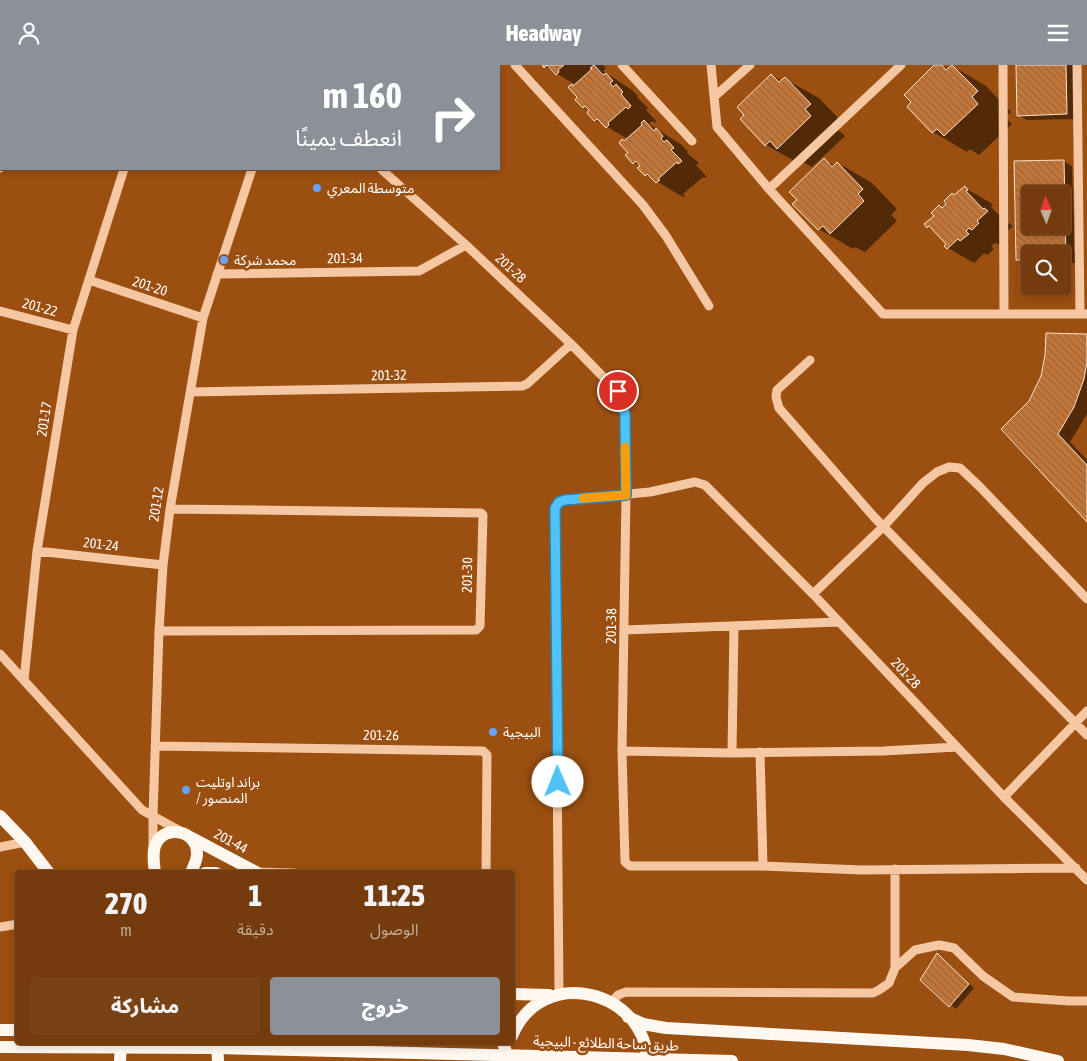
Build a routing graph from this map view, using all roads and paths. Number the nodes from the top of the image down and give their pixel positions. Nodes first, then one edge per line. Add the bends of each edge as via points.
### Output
1 (515, 65) edge
2 (622, 65) edge
3 (711, 65) edge
4 (750, 65) edge
5 (901, 65) edge
6 (1003, 65) edge
7 (1077, 65) edge
8 (714, 97) junction
9 (692, 141) dead end
10 (124, 170) edge
11 (252, 170) edge
12 (382, 170) edge
13 (769, 189) junction
14 (466, 245) junction
15 (217, 274) junction
16 (89, 280) junction
17 (710, 306) dead end
18 (0, 311) edge
19 (1004, 314) junction
20 (1083, 314) edge
21 (204, 318) junction
22 (73, 330) junction
23 (572, 344) junction
24 (810, 360) dead end
25 (618, 391) joint
26 (191, 392) junction
27 (626, 495) junction
28 (170, 509) junction
29 (884, 527) junction
30 (37, 551) junction
31 (163, 565) junction
32 (813, 594) junction
33 (1087, 599) edge
34 (839, 622) junction
35 (734, 626) junction
36 (624, 630) junction
37 (159, 631) junction
38 (0, 654) edge
39 (24, 680) junction
40 (1087, 711) edge
41 (1075, 723) junction
42 (1087, 735) edge
43 (156, 746) junction
44 (957, 747) junction
45 (622, 751) junction
46 (760, 752) junction
47 (732, 753) junction
48 (1004, 797) junction
49 (0, 816) edge
50 (153, 816) junction
51 (187, 835) junction
52 (25, 842) junction
53 (0, 847) edge
54 (153, 854) junction
55 (763, 866) junction
56 (1076, 868) junction
57 (895, 869) junction
58 (47, 870) edge
59 (155, 870) edge
60 (192, 870) edge
61 (254, 870) edge
62 (486, 870) edge
63 (1087, 880) edge
64 (15, 924) edge
65 (0, 927) edge
66 (895, 968) junction
67 (515, 994) edge
68 (558, 994) junction
69 (1087, 1001) edge
70 (611, 1003) junction
71 (628, 1017) junction
72 (0, 1030) edge
73 (15, 1030) edge
74 (515, 1030) edge
75 (121, 1045) edge
76 (217, 1045) edge
77 (505, 1045) edge
78 (511, 1045) edge
79 (0, 1047) edge
80 (120, 1061) edge
81 (218, 1061) edge
82 (509, 1061) edge
83 (647, 1061) edge
84 (732, 1061) edge
85 (1058, 1061) edge

1 - 17 street via 638,198
2 - 9 street
3 - 8 street
4 - 8 street
5 - 13 street
6 - 19 street
7 - 20 street
8 - 13 street via 717,127
10 - 16 street, 201-17
11 - 15 street, 201-12
12 - 14 street, 201-28
13 - 19 street via 883,314
14 - 15 street, 201-34 via 419,271
14 - 23 street, 201-28
15 - 21 street, 201-12
16 - 21 street, 201-20
16 - 22 street, 201-17
18 - 22 street, 201-22
19 - 20 street
21 - 26 street, 201-12
22 - 30 street, 201-17
23 - 25 street, 201-28
23 - 26 street, 201-32 via 522,386
24 - 29 street via 777,390 779,409
25 - 27 street, 201-38 via 625,414
26 - 28 street, 201-12
27 - 32 street, 201-28 via 695,482 705,485
27 - 36 street, 201-38
27 - 68 street via 565,500 555,508
28 - 31 street, 201-12
28 - 37 street, 201-30 via 480,513 480,626 476,630
29 - 32 street
29 - 33 street via 937,472 949,467 960,468
29 - 41 street
30 - 31 street, 201-24
30 - 39 street, 201-17
31 - 37 street, 201-12
32 - 34 street, 201-28
34 - 35 street
34 - 44 street, 201-28
35 - 36 street
35 - 47 street
36 - 45 street, 201-38
37 - 43 street, 201-12
38 - 39 street
39 - 50 street via 142,810
40 - 41 street
41 - 42 street
41 - 48 street
43 - 50 street, 201-12
43 - 62 street, 201-26 via 483,751 487,755
44 - 46 street
44 - 48 street, 201-28
45 - 47 street
45 - 55 street, 201-38 via 625,862 630,866
46 - 47 street
46 - 55 street
48 - 56 street, 201-28
49 - 52 main road
50 - 51 street
50 - 54 street, 201-12
51 - 54 main road via 177,831 163,835 157,840
51 - 60 main road via 194,842 197,855
51 - 61 main road, 201-44
52 - 53 street
52 - 58 main road
54 - 59 main road, 201-12
55 - 57 street
56 - 57 street
56 - 63 street, 201-28
57 - 66 street
64 - 65 street
66 - 69 street via 915,950 939,945 954,948 983,976 1013,997
66 - 70 street via 888,983 873,993 626,992
67 - 68 main road
68 - 70 main road via 583,993
68 - 74 main road via 536,1004
70 - 71 main road
71 - 83 main road via 643,1039
71 - 85 main road via 660,1027 975,1046
72 - 73 main road
75 - 80 main road
76 - 81 main road
77 - 82 main road
78 - 82 main road
79 - 84 main road, طريق ساحة الطلائع - البيجية, bridge via 217,1048

